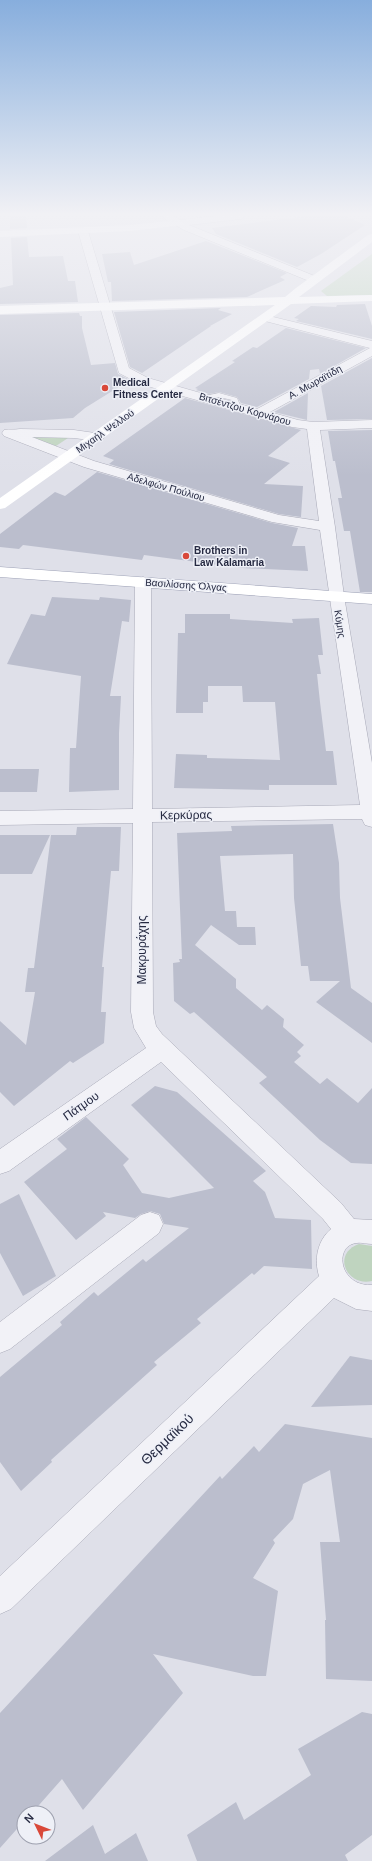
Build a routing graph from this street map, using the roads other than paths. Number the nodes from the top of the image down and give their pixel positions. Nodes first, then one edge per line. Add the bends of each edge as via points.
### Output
1 (104, 303) edge
2 (220, 303) edge
3 (244, 303) edge
4 (286, 303) edge
5 (105, 307) junction
6 (0, 310) edge
7 (265, 318) junction
8 (372, 334) edge
9 (366, 343) edge
10 (372, 351) edge
11 (167, 387) junction
12 (259, 413) junction
13 (372, 424) edge
14 (313, 426) junction
15 (4, 433) edge
16 (97, 436) junction
17 (68, 457) junction
18 (0, 505) edge
19 (328, 527) junction
20 (0, 572) edge
21 (143, 582) junction
22 (336, 596) junction
23 (372, 599) edge
24 (143, 815) junction
25 (372, 815) edge
26 (0, 818) edge
27 (162, 1049) junction
28 (0, 1163) edge
29 (150, 1224) dead end
30 (360, 1232) edge
31 (334, 1280) junction
32 (372, 1298) edge
33 (0, 1339) edge
34 (0, 1598) edge

1 - 5 street, Βιτσέντζου Κορνάρου
2 - 5 main road
3 - 7 main road
4 - 7 main road, Μιχαήλ Ψελλού
5 - 6 main road
5 - 11 street, Βιτσέντζου Κορνάρου via 123,370 136,378
7 - 9 street
7 - 11 main road, Μιχαήλ Ψελλού
8 - 9 street
10 - 12 street, Α. Μωραϊτίδη
11 - 12 street, Βιτσέντζου Κορνάρου
11 - 16 main road, Μιχαήλ Ψελλού
12 - 14 street, Βιτσέντζου Κορνάρου via 286,422
13 - 14 street, Βιτσέντζου Κορνάρου
14 - 19 street, Κύμης
15 - 16 street
15 - 17 street, Αδελφών Πούλιου
16 - 17 main road, Μιχαήλ Ψελλού
17 - 18 main road, Μιχαήλ Ψελλού
17 - 19 street, Αδελφών Πούλιου via 276,519
19 - 22 street, Κύμης
20 - 21 main road, Βασιλίσσης Όλγας
21 - 22 main road, Βασιλίσσης Όλγας
21 - 24 street, Μακρυράχης
22 - 23 main road, Βασιλίσσης Όλγας
22 - 25 street, Κύμης
24 - 25 street, Κερκύρας
24 - 26 street, Κερκύρας
24 - 27 street, Μακρυράχης via 142,1012 147,1032
27 - 28 street, Πάτμου
27 - 30 street, Μακρυράχης via 332,1211
29 - 33 street
30 - 31 street via 337,1239 332,1247 329,1266
31 - 32 street via 347,1292 358,1297
31 - 34 street, Θερμαϊκού

